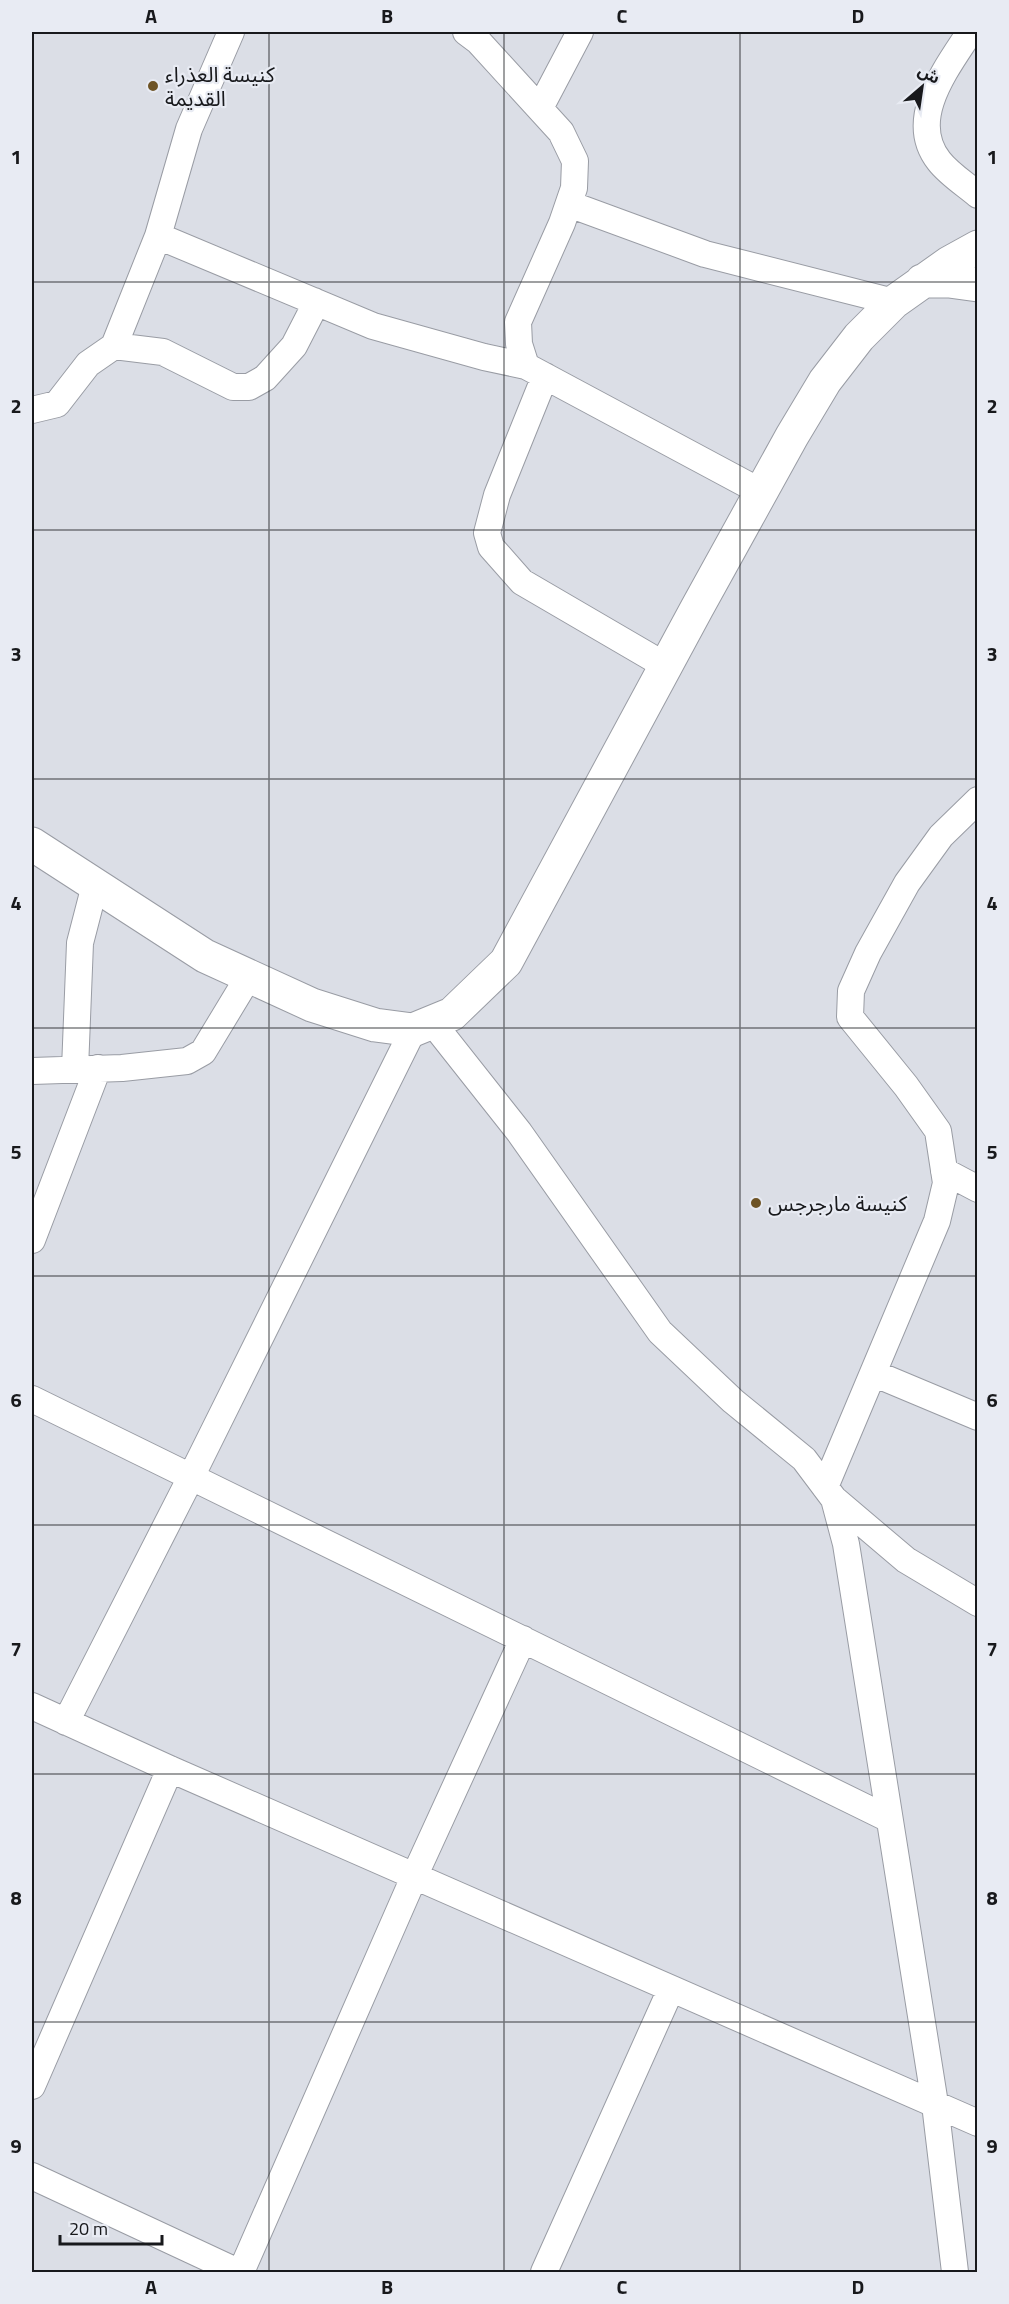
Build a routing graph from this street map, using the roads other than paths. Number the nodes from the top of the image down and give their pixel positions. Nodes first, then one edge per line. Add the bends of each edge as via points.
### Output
1 (231, 32) edge
2 (466, 32) edge
3 (580, 32) edge
4 (970, 32) edge
5 (540, 108) junction
6 (978, 195) edge
7 (568, 204) junction
8 (158, 236) junction
9 (978, 247) edge
10 (922, 282) junction
11 (978, 285) edge
12 (314, 301) junction
13 (894, 302) junction
14 (114, 346) junction
15 (536, 371) junction
16 (32, 410) edge
17 (761, 492) junction
18 (666, 666) junction
19 (978, 800) edge
20 (32, 844) edge
21 (95, 885) junction
22 (249, 976) junction
23 (423, 1026) junction
24 (86, 1069) junction
25 (32, 1071) edge
26 (944, 1171) junction
27 (978, 1189) edge
28 (32, 1240) edge
29 (873, 1373) junction
30 (32, 1399) edge
31 (978, 1417) edge
32 (191, 1477) junction
33 (829, 1493) junction
34 (978, 1603) edge
35 (523, 1639) junction
36 (32, 1706) edge
37 (66, 1722) junction
38 (170, 1769) junction
39 (889, 1818) junction
40 (414, 1877) junction
41 (671, 1989) junction
42 (32, 2086) edge
43 (935, 2104) junction
44 (978, 2123) edge
45 (32, 2176) edge
46 (239, 2272) edge
47 (544, 2272) edge
48 (955, 2272) edge

1 - 8 street via 189,129
2 - 5 street
3 - 5 street
4 - 6 street via 928,106 927,138 939,161
5 - 7 street via 561,132 575,162 574,188
7 - 13 street via 705,254
7 - 15 street via 518,322 519,344
8 - 12 street
8 - 14 street
9 - 10 street
10 - 11 street
10 - 13 street
12 - 14 street via 294,346 265,378 249,387 233,387 163,352
12 - 15 street via 373,326
13 - 17 street via 825,381
14 - 16 street via 88,364 57,404
15 - 17 street
15 - 18 street via 487,533 491,547 522,582
17 - 18 street
18 - 23 street via 506,962 452,1014
19 - 26 street via 941,836 907,883 851,990 850,1017 938,1131
20 - 21 street
21 - 22 street via 206,956
21 - 24 street via 80,943
22 - 23 street via 312,1005 375,1025
22 - 24 street via 203,1052 187,1061
23 - 32 street
23 - 33 street via 519,1132 660,1332 804,1459
24 - 25 street
24 - 28 street
26 - 27 street
26 - 29 street via 946,1183 937,1221
29 - 31 street
29 - 33 street
30 - 32 street
32 - 35 street
32 - 37 street
33 - 34 street via 906,1560
33 - 39 street via 846,1544
35 - 39 street
35 - 40 street
36 - 37 street
37 - 38 street
38 - 40 street
38 - 42 street
39 - 43 street
40 - 41 street
40 - 46 street
41 - 43 street
41 - 47 street
43 - 44 street
43 - 48 street
45 - 46 street

